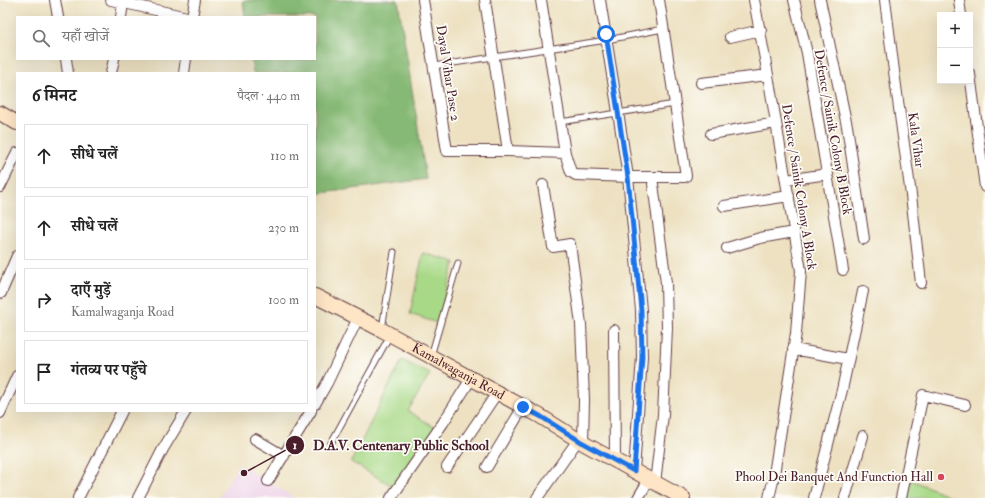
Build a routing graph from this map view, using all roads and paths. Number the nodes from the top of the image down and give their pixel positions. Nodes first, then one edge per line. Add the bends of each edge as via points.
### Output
1 (55, 0) edge
2 (111, 0) edge
3 (195, 0) edge
4 (424, 0) edge
5 (485, 0) edge
6 (541, 0) edge
7 (600, 0) edge
8 (659, 0) edge
9 (754, 0) edge
10 (794, 0) edge
11 (820, 0) edge
12 (885, 0) edge
13 (959, 0) edge
14 (123, 2) junction
15 (961, 12) edge
16 (58, 16) edge
17 (121, 16) edge
18 (183, 16) edge
19 (192, 16) edge
20 (663, 29) junction
21 (761, 30) junction
22 (730, 37) dead end
23 (606, 40) junction
24 (549, 49) junction
25 (494, 58) junction
26 (66, 60) edge
27 (114, 60) edge
28 (186, 60) edge
29 (434, 66) junction
30 (68, 72) edge
31 (111, 72) edge
32 (185, 72) edge
33 (768, 74) junction
34 (701, 83) dead end
35 (971, 84) edge
36 (675, 104) junction
37 (618, 112) junction
38 (0, 113) edge
39 (16, 122) edge
40 (560, 122) junction
41 (776, 123) junction
42 (711, 134) dead end
43 (508, 151) junction
44 (565, 153) junction
45 (16, 155) edge
46 (828, 174) junction
47 (628, 177) junction
48 (786, 180) junction
49 (653, 184) dead end
50 (543, 185) dead end
51 (0, 187) edge
52 (985, 187) edge
53 (789, 196) junction
54 (724, 206) dead end
55 (794, 232) junction
56 (864, 239) dead end
57 (727, 248) dead end
58 (394, 252) dead end
59 (16, 258) edge
60 (458, 263) dead end
61 (844, 270) dead end
62 (921, 283) dead end
63 (863, 291) dead end
64 (1, 293) dead end
65 (316, 300) edge
66 (358, 318) junction
67 (614, 330) dead end
68 (386, 333) junction
69 (793, 350) junction
70 (430, 356) junction
71 (848, 359) junction
72 (16, 378) edge
73 (471, 379) junction
74 (497, 393) junction
75 (316, 402) edge
76 (965, 405) dead end
77 (523, 407) junction
78 (121, 412) edge
79 (185, 412) edge
80 (310, 412) edge
81 (0, 413) edge
82 (863, 436) dead end
83 (255, 439) dead end
84 (580, 441) junction
85 (331, 443) dead end
86 (284, 456) junction
87 (616, 460) junction
88 (447, 467) dead end
89 (487, 467) dead end
90 (634, 471) junction
91 (268, 481) dead end
92 (652, 482) junction
93 (78, 498) edge
94 (138, 498) edge
95 (391, 498) edge
96 (537, 498) edge
97 (638, 498) edge
98 (683, 498) edge
99 (769, 498) edge
100 (814, 498) edge
101 (845, 498) edge
102 (901, 498) edge

1 - 16 street
2 - 14 street
3 - 19 street
4 - 29 street, Dayal Vihar Pase 2
5 - 25 street
6 - 24 street
7 - 23 street
8 - 20 street
9 - 21 street, Defence / Sainik Colony A Block
10 - 46 street, Defence / Sainik Colony B Block via 807,53
11 - 56 street via 847,126
12 - 62 street, Kala Vihar
13 - 15 street
14 - 17 street
14 - 18 street
20 - 23 lane
20 - 36 street
21 - 22 street
21 - 33 street, Defence / Sainik Colony A Block
23 - 24 lane
23 - 37 street
24 - 25 lane
24 - 40 street
25 - 29 lane
25 - 43 street
26 - 30 street
27 - 31 street
28 - 32 street
29 - 43 street, Dayal Vihar Pase 2 via 447,151
33 - 34 street
33 - 41 street, Defence / Sainik Colony A Block
35 - 52 street
36 - 37 lane
36 - 47 street via 686,177
37 - 40 lane
37 - 47 street
38 - 39 main road
40 - 44 street
41 - 42 street
41 - 48 street, Defence / Sainik Colony A Block
43 - 44 street
44 - 47 street via 571,172 576,175
45 - 51 street
46 - 48 street
46 - 61 street, Defence / Sainik Colony B Block
47 - 90 street via 641,310 642,357
48 - 53 street, Defence / Sainik Colony A Block
49 - 92 street via 666,283 667,328 663,415
50 - 84 street via 553,247 570,244 581,324 584,400
53 - 54 street
53 - 55 street, Defence / Sainik Colony A Block
55 - 57 street via 760,238
55 - 69 street, Defence / Sainik Colony A Block via 801,271
58 - 68 lane
59 - 64 street
60 - 70 lane
63 - 71 street
65 - 66 main road, Kamalwaganja Road
66 - 68 main road, Kamalwaganja Road
66 - 75 street
67 - 87 street
68 - 70 main road, Kamalwaganja Road
68 - 85 lane
69 - 71 street
69 - 99 street, Defence / Sainik Colony A Block
70 - 73 main road, Kamalwaganja Road
71 - 100 street
72 - 81 street
73 - 74 main road, Kamalwaganja Road
73 - 95 street
74 - 77 main road, Kamalwaganja Road
74 - 88 street
76 - 102 street via 923,395
77 - 84 main road, Kamalwaganja Road
77 - 89 street
78 - 93 street
79 - 94 street
80 - 86 street
82 - 101 street
83 - 86 street
84 - 87 main road, Kamalwaganja Road
84 - 96 street
86 - 91 street
87 - 90 main road, Kamalwaganja Road
90 - 92 main road, Kamalwaganja Road
92 - 97 street
92 - 98 main road, Kamalwaganja Road

